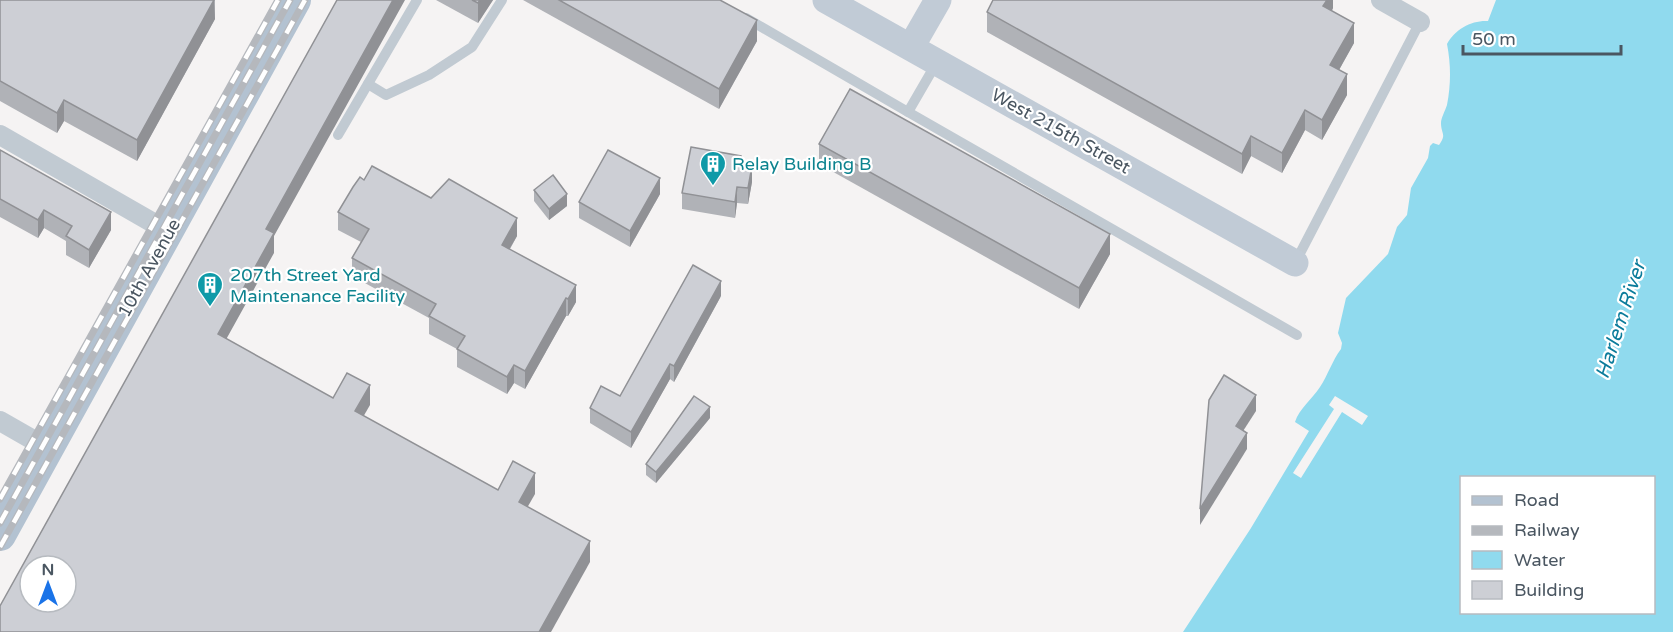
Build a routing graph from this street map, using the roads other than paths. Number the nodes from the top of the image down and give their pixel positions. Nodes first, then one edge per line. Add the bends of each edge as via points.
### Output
1 (417, 0) edge
2 (502, 0) edge
3 (826, 0) edge
4 (938, 0) edge
5 (1381, 0) edge
6 (287, 3) edge
7 (735, 12) edge
8 (1420, 22) joint
9 (911, 47) junction
10 (937, 62) junction
11 (368, 84) junction
12 (908, 112) junction
13 (0, 135) edge
14 (338, 135) dead end
15 (169, 232) junction
16 (1295, 263) joint
17 (1297, 335) dead end
18 (0, 421) edge
19 (49, 449) junction
20 (0, 535) edge

1 - 11 lane
2 - 11 lane via 472,47 429,75 386,95
3 - 9 street, West 215th Street
4 - 9 street
5 - 8 street
6 - 15 main road, 10th Avenue
7 - 12 lane
8 - 16 lane
9 - 10 street, West 215th Street
10 - 12 lane
10 - 16 street, West 215th Street
11 - 14 lane
12 - 17 lane
13 - 15 street
15 - 19 main road, 10th Avenue
18 - 19 street
19 - 20 main road, 10th Avenue

